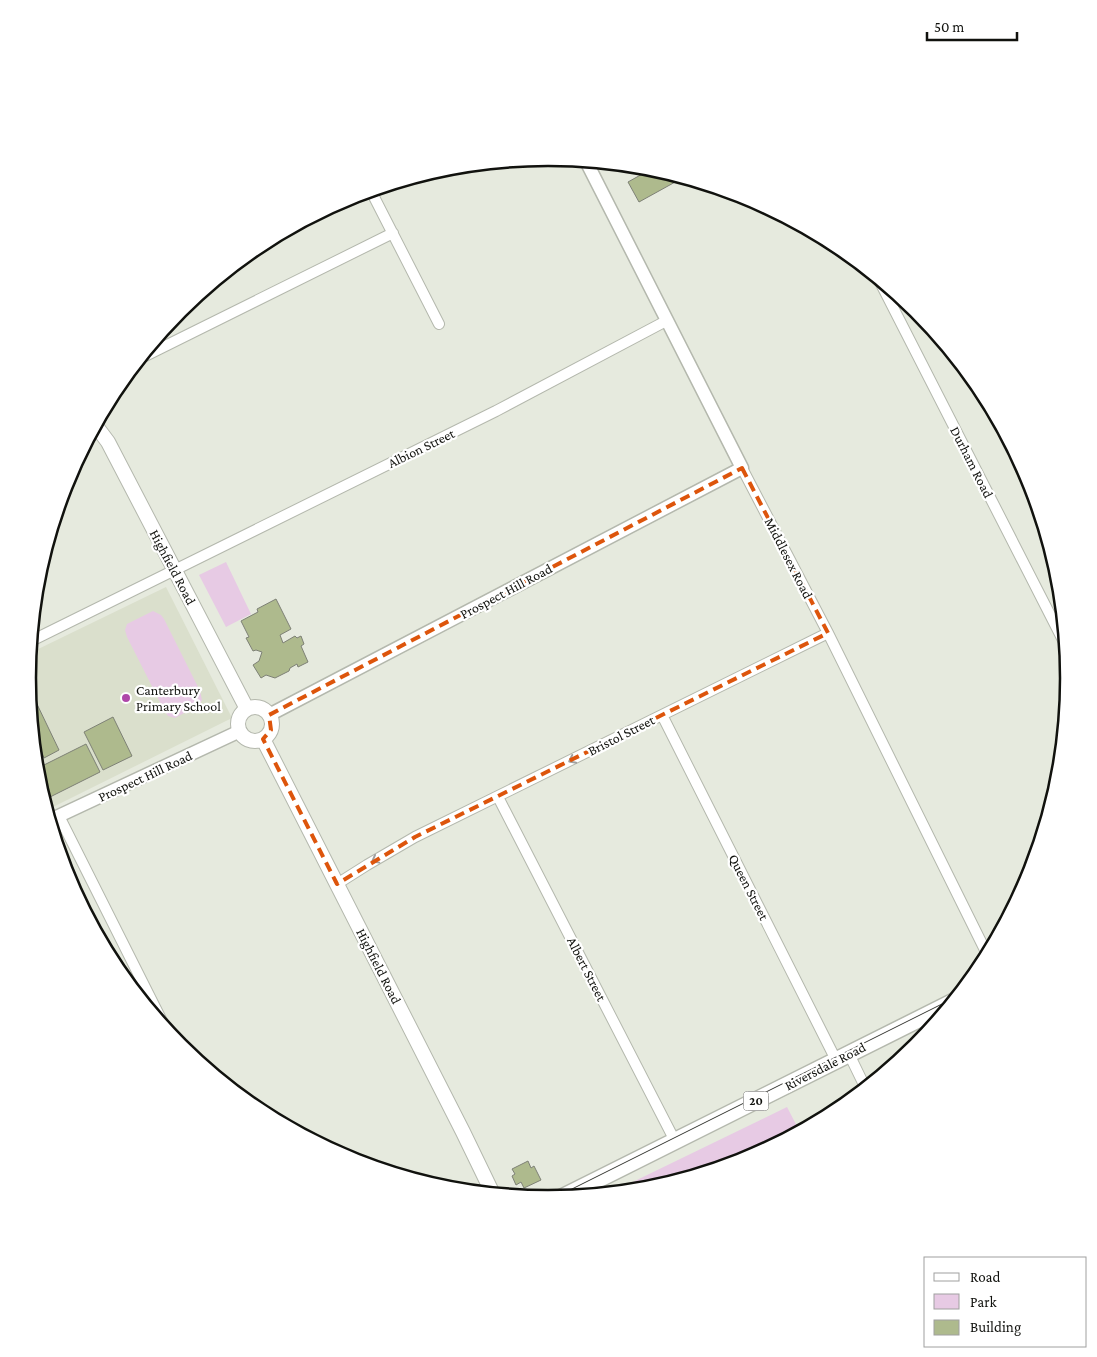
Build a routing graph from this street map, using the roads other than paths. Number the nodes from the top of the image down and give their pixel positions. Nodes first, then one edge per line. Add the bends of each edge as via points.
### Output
1 (589, 168) edge
2 (374, 197) edge
3 (393, 233) junction
4 (885, 293) edge
5 (666, 321) junction
6 (439, 324) dead end
7 (155, 351) edge
8 (100, 431) edge
9 (742, 468) junction
10 (175, 570) junction
11 (1058, 631) edge
12 (828, 633) junction
13 (38, 638) edge
14 (247, 709) junction
15 (269, 715) junction
16 (662, 715) junction
17 (240, 731) junction
18 (263, 739) junction
19 (498, 797) junction
20 (56, 817) edge
21 (58, 826) edge
22 (337, 884) junction
23 (984, 947) edge
24 (151, 1002) edge
25 (940, 1008) edge
26 (842, 1057) junction
27 (862, 1083) edge
28 (676, 1141) junction
29 (489, 1187) edge
30 (577, 1190) edge

1 - 5 street, Middlesex Road
2 - 3 street
3 - 6 street
3 - 7 street
4 - 11 street, Durham Road
5 - 9 street, Middlesex Road
5 - 10 street, Albion Street via 496,411
8 - 10 main road, Highfield Road
9 - 12 street, Middlesex Road
9 - 15 street, Prospect Hill Road
10 - 13 street, Albion Street
10 - 14 main road, Highfield Road
12 - 16 street, Bristol Street
12 - 23 street, Middlesex Road
14 - 15 main road via 261,708
14 - 17 main road via 239,719
15 - 18 main road via 271,730
16 -> 19 street, Bristol Street
16 - 26 street, Queen Street
17 - 18 main road via 249,739
17 - 20 street, Prospect Hill Road
18 - 22 main road, Highfield Road
19 -> 22 street, Bristol Street via 415,837
19 - 28 street, Albert Street
21 - 24 street
22 - 29 main road, Highfield Road
25 - 26 main road, Riversdale Road / 20
26 - 27 street, Queen Street
26 - 28 main road, Riversdale Road / 20
28 - 30 main road, Riversdale Road / 20

